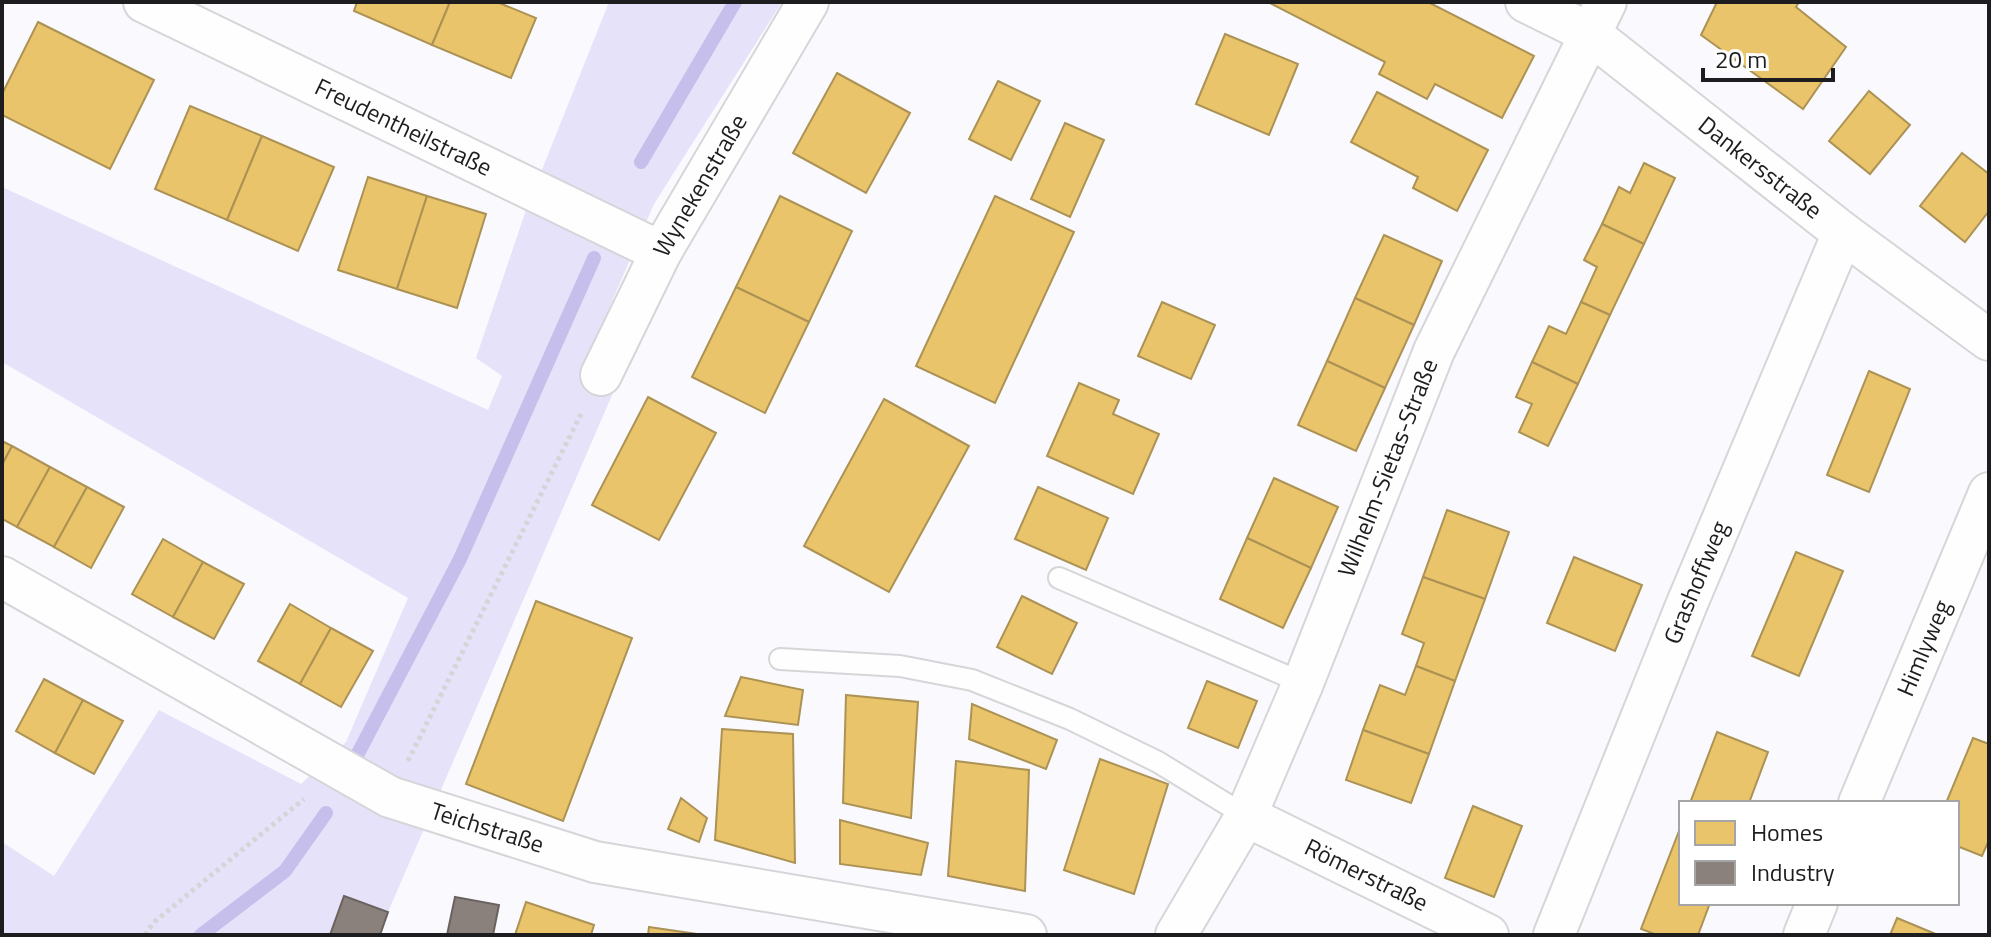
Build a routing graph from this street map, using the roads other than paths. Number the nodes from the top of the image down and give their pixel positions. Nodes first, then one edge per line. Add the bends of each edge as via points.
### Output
1 (144, 2) edge
2 (808, 2) edge
3 (1526, 2) edge
4 (1598, 17) edge
5 (1843, 233) junction
6 (661, 252) junction
7 (1989, 340) edge
8 (601, 375) road end
9 (1989, 493) edge
10 (2, 577) edge
11 (1059, 578) dead end
12 (780, 659) dead end
13 (1303, 683) junction
14 (1860, 801) edge
15 (1246, 816) junction
16 (1816, 905) edge
17 (836, 919) edge
18 (1026, 935) edge
19 (1176, 935) edge
20 (1488, 935) edge
21 (1554, 935) edge
22 (1804, 935) edge

1 - 6 street, Freudentheilstraße
2 - 6 street, Wynekenstraße
3 - 4 street, Dankersstraße
4 - 5 street, Dankersstraße
4 - 13 street, Wilhelm-Sietas-Straße via 1434,351
5 - 7 street, Dankersstraße
5 - 21 street, Grashoffweg
6 - 8 street, Wynekenstraße
9 - 14 street, Himlyweg
10 - 17 street, Teichstraße via 390,797 595,862
11 - 13 lane
12 - 15 lane via 900,666 972,680 1158,762
13 - 15 street, Wilhelm-Sietas-Straße
15 - 19 street, Wilhelm-Sietas-Straße
15 - 20 street, Römerstraße
16 - 22 street
17 - 18 street, Teichstraße

